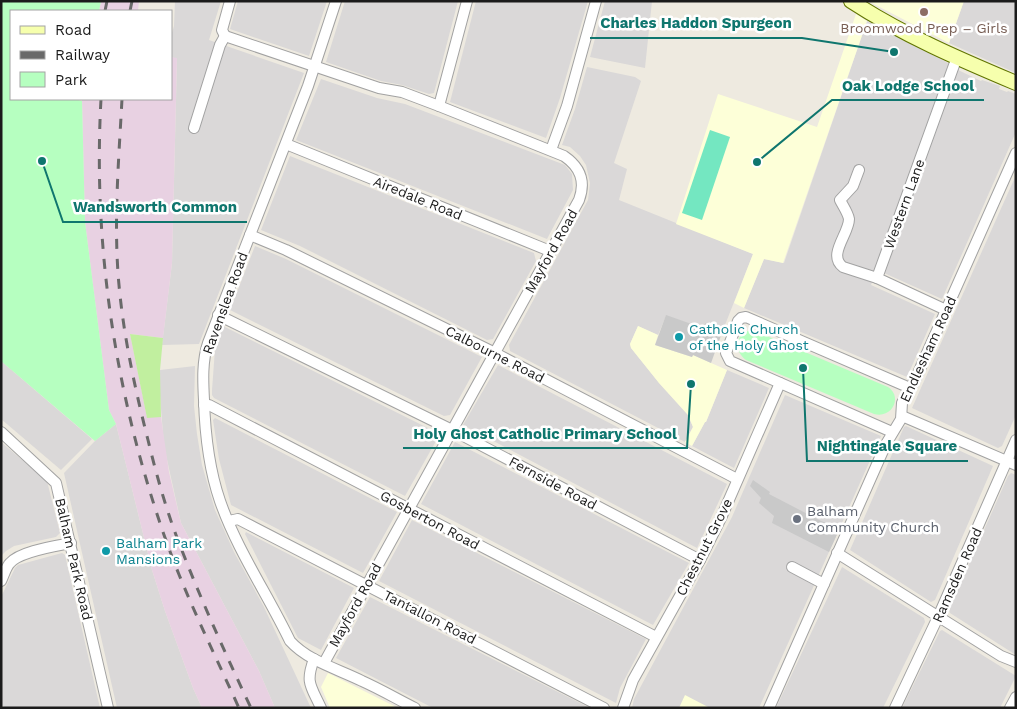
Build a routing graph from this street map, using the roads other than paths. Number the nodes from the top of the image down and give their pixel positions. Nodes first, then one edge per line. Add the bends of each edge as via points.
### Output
1 (230, 1) edge
2 (336, 1) edge
3 (467, 1) edge
4 (596, 1) edge
5 (851, 1) edge
6 (225, 36) junction
7 (957, 57) junction
8 (315, 67) junction
9 (1016, 83) edge
10 (439, 106) junction
11 (194, 128) dead end
12 (286, 144) junction
13 (551, 150) junction
14 (1016, 153) edge
15 (859, 170) dead end
16 (250, 235) junction
17 (550, 251) junction
18 (876, 278) junction
19 (946, 310) junction
20 (218, 315) junction
21 (495, 353) junction
22 (780, 383) junction
23 (910, 388) junction
24 (204, 405) junction
25 (902, 416) junction
26 (452, 430) junction
27 (1, 432) edge
28 (892, 432) junction
29 (1016, 440) edge
30 (1011, 463) edge
31 (737, 479) junction
32 (408, 508) junction
33 (229, 521) junction
34 (71, 542) junction
35 (837, 553) junction
36 (700, 560) junction
37 (792, 567) dead end
38 (1, 581) edge
39 (367, 584) junction
40 (824, 584) junction
41 (938, 617) junction
42 (656, 637) junction
43 (319, 661) junction
44 (1016, 662) edge
45 (1016, 697) edge
46 (108, 708) edge
47 (321, 708) edge
48 (415, 708) edge
49 (604, 708) edge
50 (623, 708) edge
51 (769, 708) edge
52 (895, 708) edge
53 (1010, 708) edge

1 - 6 street via 222,30
2 - 8 street, Ravenslea Road
3 - 10 street
4 - 13 street via 567,106
5 - 7 main road
6 - 8 street, Mayford Road
6 - 11 street
7 - 9 main road
7 - 18 street, Western Lane
8 - 10 street, Mayford Road
8 - 12 street, Ravenslea Road
10 - 13 street, Mayford Road
12 - 16 street, Ravenslea Road
12 - 17 street, Airedale Road
13 - 17 street, Mayford Road via 572,162 582,176 582,184 579,200
14 - 19 street, Endlesham Road
15 - 18 street via 853,186 840,200 849,222 838,249 838,260 843,267
16 - 20 street, Ravenslea Road
16 - 21 street, Calbourne Road
17 - 21 street, Mayford Road
18 - 19 street
19 - 23 street, Endlesham Road
20 - 24 street, Ravenslea Road via 205,351
20 - 26 street, Fernside Road
21 - 26 street, Mayford Road
21 - 31 street, Calbourne Road
22 - 23 street via 728,359 727,350 741,318 763,324
22 - 28 street
22 - 31 street, Chestnut Grove
23 - 25 street, Endlesham Road via 902,403
24 - 32 street, Gosberton Road
24 - 33 street, Ravenslea Road via 210,461 220,501
25 - 28 street, Endlesham Road
25 - 30 street
26 - 32 street, Mayford Road
26 - 36 street, Fernside Road
27 - 34 street, Balham Park Road via 56,483
28 - 35 street, Endlesham Road
29 - 30 street, Ramsden Road
30 - 41 street, Ramsden Road
31 - 36 street, Chestnut Grove
32 - 39 street, Mayford Road
32 - 42 street, Gosberton Road
33 - 39 street, Tantallon Road via 238,519
33 - 43 street, Ravenslea Road via 290,641 301,652
34 - 38 street via 17,557
34 - 46 street, Balham Park Road
35 - 40 street, Endlesham Road
35 - 41 street
36 - 42 street, Chestnut Grove
37 - 40 street
39 - 43 street, Mayford Road
39 - 49 street, Tantallon Road
40 - 51 street, Endlesham Road
41 - 44 street
41 - 52 street, Ramsden Road
42 - 50 street, Chestnut Grove via 633,680
43 - 47 street via 309,675 309,681
43 - 48 street, Ravenslea Road
45 - 53 street

